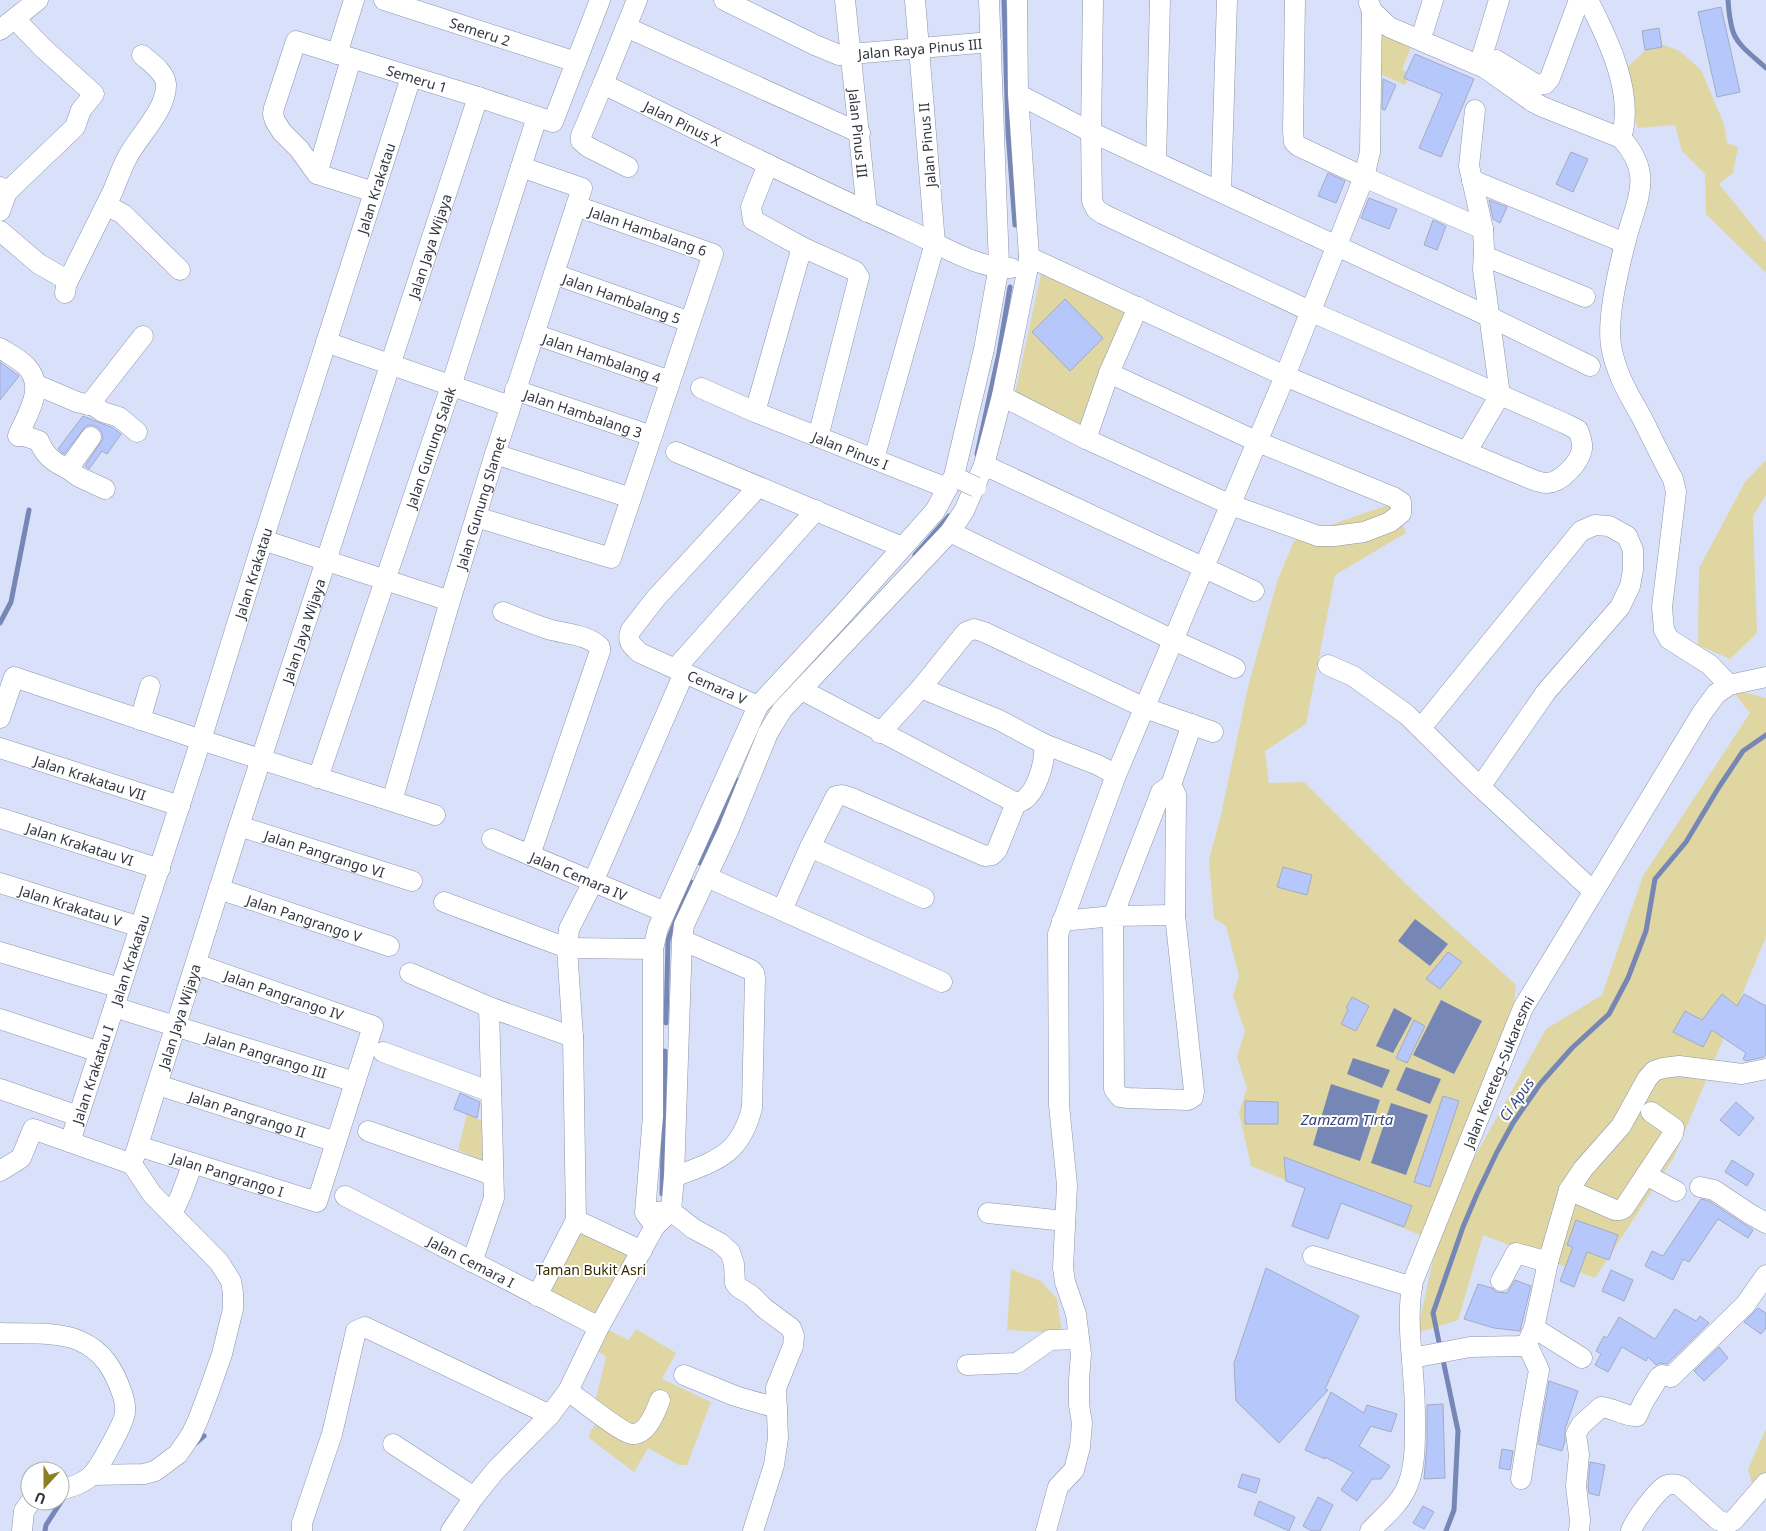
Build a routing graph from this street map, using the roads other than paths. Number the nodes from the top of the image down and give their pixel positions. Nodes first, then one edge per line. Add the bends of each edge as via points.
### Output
1 (38, 0) edge
2 (354, 0) edge
3 (384, 0) edge
4 (637, 0) edge
5 (724, 0) edge
6 (845, 0) edge
7 (915, 0) edge
8 (989, 0) edge
9 (1016, 0) edge
10 (1093, 0) edge
11 (1160, 0) edge
12 (1227, 0) edge
13 (1295, 0) edge
14 (1434, 0) edge
15 (1499, 0) edge
16 (1578, 0) edge
17 (1588, 0) edge
18 (597, 1) edge
19 (1374, 10) edge
20 (7, 24) edge
21 (626, 27) junction
22 (1424, 29) junction
23 (991, 42) junction
24 (918, 47) junction
25 (1483, 52) junction
26 (142, 55) dead end
27 (850, 55) junction
28 (344, 56) junction
29 (576, 62) junction
30 (411, 77) junction
31 (603, 84) junction
32 (1018, 94) junction
33 (478, 97) junction
34 (1475, 110) dead end
35 (537, 117) junction
36 (1091, 132) junction
37 (860, 133) junction
38 (1621, 138) junction
39 (1156, 162) junction
40 (768, 164) junction
41 (521, 167) junction
42 (628, 167) dead end
43 (317, 174) junction
44 (1364, 177) junction
45 (1472, 180) junction
46 (3, 190) edge
47 (374, 192) junction
48 (1221, 192) junction
49 (106, 205) junction
50 (576, 206) junction
51 (0, 211) edge
52 (867, 212) junction
53 (1483, 229) junction
54 (0, 231) edge
55 (935, 243) junction
56 (1625, 243) junction
57 (1337, 246) junction
58 (802, 247) junction
59 (1484, 256) junction
60 (1017, 265) junction
61 (180, 270) dead end
62 (554, 274) junction
63 (1585, 298) dead end
64 (1138, 307) junction
65 (1312, 312) junction
66 (1490, 317) junction
67 (690, 322) junction
68 (534, 334) junction
69 (143, 336) dead end
70 (326, 342) junction
71 (2, 354) edge
72 (391, 365) junction
73 (1590, 366) dead end
74 (1109, 373) junction
75 (1285, 376) junction
76 (670, 382) junction
77 (37, 385) junction
78 (451, 386) junction
79 (701, 388) dead end
80 (1500, 395) junction
81 (1002, 396) junction
82 (512, 398) junction
83 (89, 405) junction
84 (755, 412) junction
85 (137, 432) dead end
86 (652, 436) junction
87 (90, 437) dead end
88 (818, 437) junction
89 (1086, 439) junction
90 (1258, 442) junction
91 (1467, 451) junction
92 (676, 452) dead end
93 (495, 454) junction
94 (874, 459) junction
95 (984, 465) junction
96 (68, 469) junction
97 (963, 483) junction
98 (758, 487) junction
99 (104, 489) dead end
100 (632, 498) junction
101 (1230, 505) junction
102 (816, 510) junction
103 (476, 517) junction
104 (950, 532) junction
105 (263, 540) junction
106 (902, 547) junction
107 (326, 561) junction
108 (1204, 569) junction
109 (386, 580) junction
110 (1254, 591) dead end
111 (450, 601) junction
112 (503, 612) dead end
113 (1173, 640) junction
114 (1328, 664) dead end
115 (1235, 668) dead end
116 (680, 671) junction
117 (1766, 677) edge
118 (1729, 685) junction
119 (150, 686) dead end
120 (921, 688) junction
121 (802, 690) junction
122 (758, 706) junction
123 (1145, 708) junction
124 (0, 718) edge
125 (140, 720) junction
126 (1192, 724) junction
127 (1421, 728) junction
128 (1213, 732) dead end
129 (880, 733) junction
130 (201, 740) junction
131 (1044, 744) junction
132 (0, 748) edge
133 (260, 760) junction
134 (1107, 770) junction
135 (318, 778) junction
136 (1170, 786) junction
137 (1480, 787) junction
138 (392, 801) junction
139 (1016, 803) junction
140 (180, 806) junction
141 (435, 815) dead end
142 (0, 818) edge
143 (239, 826) junction
144 (492, 839) dead end
145 (810, 846) junction
146 (530, 855) junction
147 (160, 869) junction
148 (708, 877) junction
149 (412, 881) dead end
150 (593, 882) junction
151 (0, 883) edge
152 (219, 889) junction
153 (1593, 891) junction
154 (924, 898) dead end
155 (444, 902) dead end
156 (782, 910) junction
157 (665, 912) junction
158 (1174, 915) junction
159 (1113, 916) junction
160 (1062, 921) junction
161 (140, 927) junction
162 (682, 940) junction
163 (389, 946) dead end
164 (567, 948) junction
165 (653, 949) junction
166 (0, 952) edge
167 (196, 964) junction
168 (410, 973) dead end
169 (942, 982) dead end
170 (120, 988) junction
171 (114, 1007) junction
172 (489, 1007) junction
173 (0, 1019) edge
174 (176, 1028) junction
175 (666, 1034) junction
176 (573, 1037) junction
177 (99, 1052) junction
178 (383, 1052) dead end
179 (1766, 1069) edge
180 (355, 1082) junction
181 (158, 1085) junction
182 (0, 1089) edge
183 (490, 1092) junction
184 (42, 1103) junction
185 (1652, 1112) dead end
186 (78, 1116) junction
187 (33, 1129) junction
188 (368, 1131) dead end
189 (70, 1142) junction
190 (336, 1142) junction
191 (0, 1151) edge
192 (136, 1155) junction
193 (21, 1158) junction
194 (193, 1163) junction
195 (0, 1171) edge
196 (493, 1175) junction
197 (1646, 1175) junction
198 (674, 1177) junction
199 (1700, 1187) dead end
200 (1569, 1190) junction
201 (1676, 1191) dead end
202 (345, 1196) dead end
203 (671, 1211) junction
204 (988, 1213) dead end
205 (172, 1214) junction
206 (650, 1219) junction
207 (576, 1220) junction
208 (1065, 1221) junction
209 (1766, 1223) edge
210 (642, 1251) junction
211 (1313, 1256) dead end
212 (472, 1262) junction
213 (1548, 1262) junction
214 (1766, 1275) edge
215 (1501, 1281) dead end
216 (1412, 1287) junction
217 (537, 1296) junction
218 (599, 1327) junction
219 (0, 1333) edge
220 (1530, 1336) junction
221 (1079, 1339) junction
222 (1418, 1357) junction
223 (1582, 1358) dead end
224 (968, 1365) dead end
225 (684, 1375) dead end
226 (568, 1391) junction
227 (660, 1400) dead end
228 (777, 1408) junction
229 (550, 1415) junction
230 (393, 1444) dead end
231 (92, 1475) junction
232 (1521, 1479) dead end
233 (1766, 1483) edge
234 (70, 1486) edge
235 (474, 1497) junction
236 (24, 1511) edge
237 (22, 1531) edge
238 (302, 1531) edge
239 (451, 1531) edge
240 (752, 1531) edge
241 (1046, 1531) edge
242 (1370, 1531) edge
243 (1580, 1531) edge
244 (1631, 1531) edge

1 - 20 street
2 - 28 street
3 - 29 street, Semeru 2
4 - 21 street
5 - 27 street, Jalan Raya Pinus III via 820,48
6 - 27 street, Jalan Pinus III
7 - 24 street, Jalan Pinus II
8 - 23 street
9 - 32 street
10 - 36 street
11 - 39 street
12 - 48 street
13 - 44 street via 1294,142
14 - 22 street
15 - 25 street
16 - 25 street via 1545,84 1537,85
17 - 38 street via 1621,82 1625,111
18 - 29 street
19 - 22 street
19 - 38 street via 1389,27 1485,68 1533,102
19 - 44 street via 1370,152
20 - 46 street via 42,48 94,94 81,110 75,127
21 - 31 street
21 - 37 street
22 - 25 street
23 - 24 street, Jalan Raya Pinus III
23 - 60 street
24 - 27 street, Jalan Raya Pinus III
24 - 55 street, Jalan Pinus II
26 - 49 street via 163,75 166,90 162,104 126,159
27 - 37 street, Jalan Pinus III
28 - 30 street, Semeru 1
28 - 43 street
28 - 43 street, Semeru 1 via 296,41 273,114 282,132
29 - 35 street via 553,122
30 - 33 street, Semeru 1
30 - 47 street, Jalan Krakatau
31 - 40 street, Jalan Pinus X
31 - 42 street via 581,141
32 - 36 street
32 - 60 street
33 - 35 street, Semeru 1
33 - 72 street, Jalan Jaya Wijaya
34 - 45 street via 1469,166
35 - 41 street, Jalan Gunung Salak
36 - 39 street
36 - 65 street via 1092,201 1102,214
37 - 52 street, Jalan Pinus III
38 - 56 street via 1637,159 1640,181 1638,201
39 - 48 street
40 - 52 street, Jalan Pinus X
40 - 58 street via 751,207 753,220
41 - 50 street, Jalan Hambalang 6 via 582,188
41 - 78 street, Jalan Gunung Salak
43 - 47 street
44 - 53 street
44 - 57 street
45 - 53 street
45 - 56 street
46 - 51 street
47 - 70 street, Jalan Krakatau
48 - 57 street
49 - 54 street via 66,288 67,280 39,264
49 - 61 street via 123,214
50 - 62 street, Jalan Gunung Slamet
50 - 67 street, Jalan Hambalang 6 via 714,254
52 - 55 street, Jalan Pinus X
53 - 59 street
55 - 60 street, Jalan Pinus X via 978,263
55 - 94 street
56 - 118 street via 1611,313 1611,346 1625,388 1668,470 1676,492 1662,607 1664,630 1669,639 1710,665
57 - 65 street
57 - 66 street
58 - 84 street
58 - 88 street via 855,271 859,278
59 - 63 street
59 - 66 street
60 - 64 street, Jalan Pinus X
60 - 81 street
60 - 97 street via 984,349
62 - 67 street, Jalan Hambalang 5
62 - 68 street, Jalan Gunung Slamet
64 - 74 street
64 - 75 street, Jalan Pinus X
65 - 75 street
65 - 80 street
66 - 73 street
66 - 80 street
67 - 76 street
68 - 76 street, Jalan Hambalang 4
68 - 82 street, Jalan Gunung Slamet
69 - 83 street
70 - 72 street, Jalan Hambalang 3
70 - 105 street, Jalan Krakatau
71 - 77 street via 25,365
72 - 78 street, Jalan Hambalang 3
72 - 107 street, Jalan Jaya Wijaya
74 - 89 street
74 - 90 street
75 - 90 street
75 - 91 street, Jalan Pinus X
76 - 86 street
77 - 83 street
77 - 96 street via 18,436 39,441 43,452
78 - 82 street, Jalan Hambalang 3
78 - 109 street, Jalan Gunung Salak
79 - 84 street, Jalan Pinus I
80 - 91 street
80 - 91 street, Jalan Pinus X via 1578,430 1582,449 1577,460 1556,482 1545,483
81 - 89 street
81 - 95 street
82 - 86 street, Jalan Hambalang 3
82 - 93 street, Jalan Gunung Slamet
83 - 85 street via 119,417
84 - 88 street, Jalan Pinus I
86 - 100 street
87 - 96 street
88 - 94 street, Jalan Pinus I
89 - 101 street
90 - 101 street
90 - 101 street via 1393,497 1401,502 1401,513 1390,522 1364,532 1318,536
92 - 98 street
93 - 100 street
93 - 103 street, Jalan Gunung Slamet
94 - 97 street, Jalan Pinus I
95 - 97 street
95 - 108 street
96 - 99 street
97 - 104 street via 964,511
97 - 106 street
98 - 102 street
98 - 116 street, Cemara V via 630,630 628,635 632,646 640,653
100 - 103 street via 612,558
101 - 108 street
102 - 106 street
102 - 116 street
103 - 111 street, Jalan Gunung Slamet
104 - 113 street
104 - 121 street
105 - 107 street
105 - 130 street, Jalan Krakatau
106 - 122 street
107 - 109 street
107 - 133 street, Jalan Jaya Wijaya
108 - 110 street
108 - 113 street
109 - 111 street
109 - 135 street, Jalan Gunung Salak
111 - 138 street, Jalan Gunung Slamet
112 - 146 street via 600,647
113 - 115 street
113 - 123 street
114 - 127 street via 1369,687
116 - 122 street, Cemara V
116 - 150 street
117 - 118 street, Jalan Kereteg–Sukaresmi
118 - 153 street, Jalan Kereteg–Sukaresmi via 1716,694 1702,713
119 - 125 street
120 - 123 street via 966,632 974,629
120 - 129 street
120 - 131 street via 998,720
121 - 129 street
121 - 148 street via 782,710 768,733
122 - 157 street
123 - 126 street
123 - 134 street
124 - 125 street via 14,677
125 - 130 street
126 - 128 street
126 - 136 street
127 - 137 street
127 - 137 street via 1581,530 1595,525 1609,526 1627,536 1633,550 1633,570 1620,607 1546,692
129 - 139 street
130 - 133 street
130 - 140 street, Jalan Krakatau
131 - 134 street
131 - 139 street via 1040,776 1026,799
132 - 140 street, Jalan Krakatau VII
133 - 135 street
133 - 143 street, Jalan Jaya Wijaya
134 - 160 street
135 - 138 street
136 - 158 street via 1176,796
136 - 159 street via 1161,792
137 - 153 street
138 - 141 street
139 - 145 street via 997,850 985,856 842,795 836,796
140 - 147 street, Jalan Krakatau
142 - 147 street, Jalan Krakatau VI
143 - 149 street, Jalan Pangrango VI
143 - 152 street, Jalan Jaya Wijaya
144 - 146 street, Jalan Cemara IV
145 - 154 street
145 - 156 street
146 - 150 street, Jalan Cemara IV
147 - 161 street, Jalan Krakatau
148 - 156 street
148 - 162 street via 684,925
150 - 157 street, Jalan Cemara IV
150 - 164 street via 569,929
151 - 161 street, Jalan Krakatau V
152 - 163 street, Jalan Pangrango V
152 - 167 street, Jalan Jaya Wijaya
153 - 216 street, Jalan Kereteg–Sukaresmi via 1523,1008
155 - 164 street
156 - 169 street
157 - 165 street
158 - 159 street
158 - 159 street via 1194,1091 1193,1098 1188,1100 1120,1097 1114,1089
159 - 160 street
160 - 208 street via 1058,934 1058,1018 1060,1105 1067,1185
161 - 170 street, Jalan Krakatau
162 - 175 street
162 - 198 street via 754,973 752,1108 745,1128 728,1153
164 - 165 street
164 - 176 street
165 - 175 street
166 - 170 street
167 - 174 street, Jalan Jaya Wijaya
167 - 180 street, Jalan Pangrango IV via 373,1026
168 - 172 street
170 - 171 street, Jalan Krakatau
171 - 174 street, Jalan Krakatau
171 - 177 street, Jalan Krakatau I
172 - 176 street
172 - 183 street
173 - 177 street
174 - 180 street, Jalan Pangrango III
174 - 181 street, Jalan Jaya Wijaya
175 - 198 street
175 - 206 street via 653,1116
176 - 207 street
177 - 186 street, Jalan Krakatau I
178 - 183 street
179 - 200 street via 1742,1074 1679,1066 1654,1071 1621,1126
180 - 190 street
181 - 190 street, Jalan Pangrango II
181 - 192 street, Jalan Jaya Wijaya
182 - 184 street
183 - 196 street
184 - 186 street
184 - 187 street
185 - 197 street via 1674,1128
186 - 189 street, Jalan Krakatau I
187 - 189 street, Jalan Pangrango I
187 - 193 street
188 - 196 street
189 - 192 street, Jalan Pangrango I
190 - 194 street, Jalan Pangrango I via 317,1202
191 - 193 street
192 - 194 street, Jalan Pangrango I
192 - 205 street via 148,1189
193 - 195 street
194 - 205 street
196 - 212 street via 494,1198
197 - 200 street via 1620,1210
197 - 201 street
198 - 203 street
199 - 209 street via 1714,1190
200 - 213 street
202 - 212 street, Jalan Cemara I
203 - 206 street
203 - 228 street via 730,1252 734,1283 791,1328 794,1336 792,1346 776,1388
204 - 208 street
205 - 231 street via 219,1262 231,1281 233,1309 222,1354 198,1420 178,1454 155,1471 144,1474
206 - 210 street
207 - 210 street
207 - 217 street
208 - 221 street via 1064,1282 1076,1314
210 - 218 street
211 - 216 street
212 - 217 street, Jalan Cemara I
213 - 215 street via 1516,1254
213 - 220 street
214 - 243 street via 1745,1305 1688,1361 1671,1377 1659,1377 1637,1416 1601,1407 1581,1425 1576,1438
216 - 222 street, Jalan Kereteg–Sukaresmi via 1409,1315
217 - 218 street, Jalan Cemara I
218 - 226 street
219 - 231 street via 80,1340 105,1359 114,1371 125,1414
220 - 222 street via 1519,1346 1470,1347
220 - 223 street
220 - 232 street via 1539,1370
221 - 224 street via 1050,1340 1017,1363
221 - 241 street via 1080,1447 1074,1470 1058,1487
222 - 242 street, Jalan Kereteg–Sukaresmi via 1415,1443 1410,1478 1398,1503
225 - 228 street via 735,1396
226 - 227 street via 632,1434 652,1420
226 - 229 street
228 - 240 street via 778,1438 774,1465
229 - 235 street
229 - 238 street via 365,1327 356,1331 332,1434
230 - 235 street
231 - 234 street
233 - 244 street via 1727,1524 1718,1520 1680,1486 1673,1483 1664,1486
235 - 239 street
236 - 237 street

